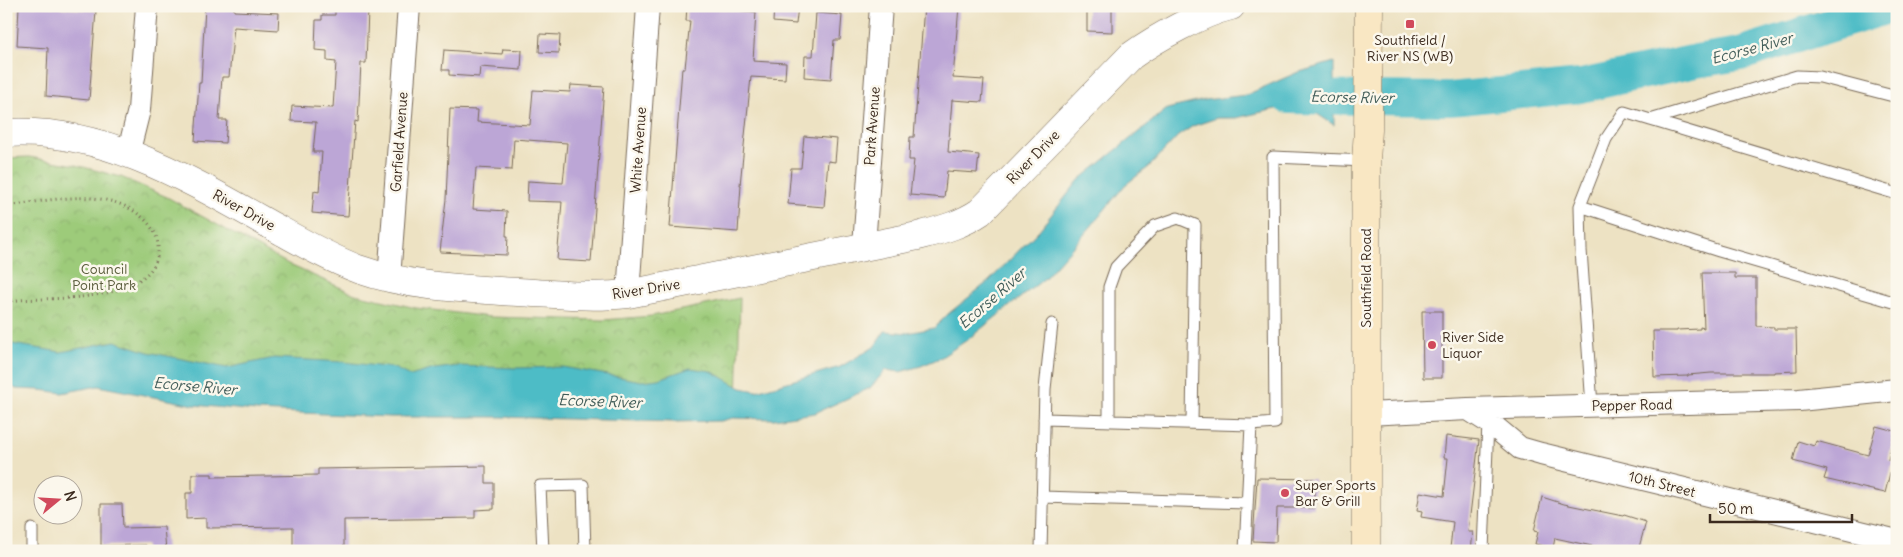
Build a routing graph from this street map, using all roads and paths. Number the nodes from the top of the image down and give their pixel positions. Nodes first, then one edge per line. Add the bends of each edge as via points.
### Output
1 (147, 6) edge
2 (409, 6) edge
3 (648, 6) edge
4 (880, 6) edge
5 (1231, 6) edge
6 (1369, 6) edge
7 (1897, 97) edge
8 (1650, 120) junction
9 (6, 133) edge
10 (128, 154) junction
11 (1366, 161) junction
12 (1897, 194) edge
13 (6, 206) edge
14 (1580, 206) junction
15 (864, 246) junction
16 (389, 279) junction
17 (628, 294) junction
18 (6, 301) edge
19 (1897, 304) edge
20 (1052, 324) dead end
21 (1897, 390) edge
22 (1592, 406) junction
23 (1468, 409) junction
24 (1367, 414) junction
25 (1044, 419) junction
26 (1109, 421) junction
27 (1488, 422) junction
28 (1192, 423) junction
29 (1251, 425) junction
30 (1042, 497) junction
31 (1247, 502) junction
32 (32, 529) dead end
33 (1897, 541) edge
34 (32, 551) edge
35 (543, 551) edge
36 (584, 551) edge
37 (1041, 551) edge
38 (1245, 551) edge
39 (1366, 551) edge
40 (1483, 551) edge

1 - 10 street via 139,110
2 - 16 street, Garfield Avenue
3 - 17 street, White Avenue
4 - 15 street, Park Avenue
5 - 15 street, River Drive via 1194,21 1131,56 969,220 946,229
6 - 11 main road, Southfield Road
7 - 8 lane via 1820,77 1797,76
8 - 12 lane
8 - 14 lane via 1624,112 1606,139
9 - 10 street, River Drive via 57,135
10 - 16 street, River Drive via 187,179 313,249
11 - 24 main road, Southfield Road
11 - 29 lane via 1273,158 1275,423
13 - 18 path via 65,198 90,198 121,204 145,220 157,238 158,247 148,274 128,286 83,296
14 - 19 lane
14 - 22 lane
15 - 17 street, River Drive
16 - 17 street, River Drive via 492,291 592,296
20 - 25 lane
21 - 22 street, Pepper Road via 1799,400
22 - 23 street, Pepper Road
23 - 24 street, Pepper Road
23 - 27 street, 10th Street
24 - 39 main road, Southfield Road
25 - 26 lane
25 - 30 lane
26 - 28 lane
26 - 28 lane via 1109,287 1116,267 1155,226 1178,218 1195,225
27 - 33 street, 10th Street via 1520,448
27 - 40 lane
28 - 29 lane
29 - 31 lane
30 - 31 lane
30 - 37 lane
31 - 38 lane
32 - 34 lane
35 - 36 lane via 540,486 583,484

